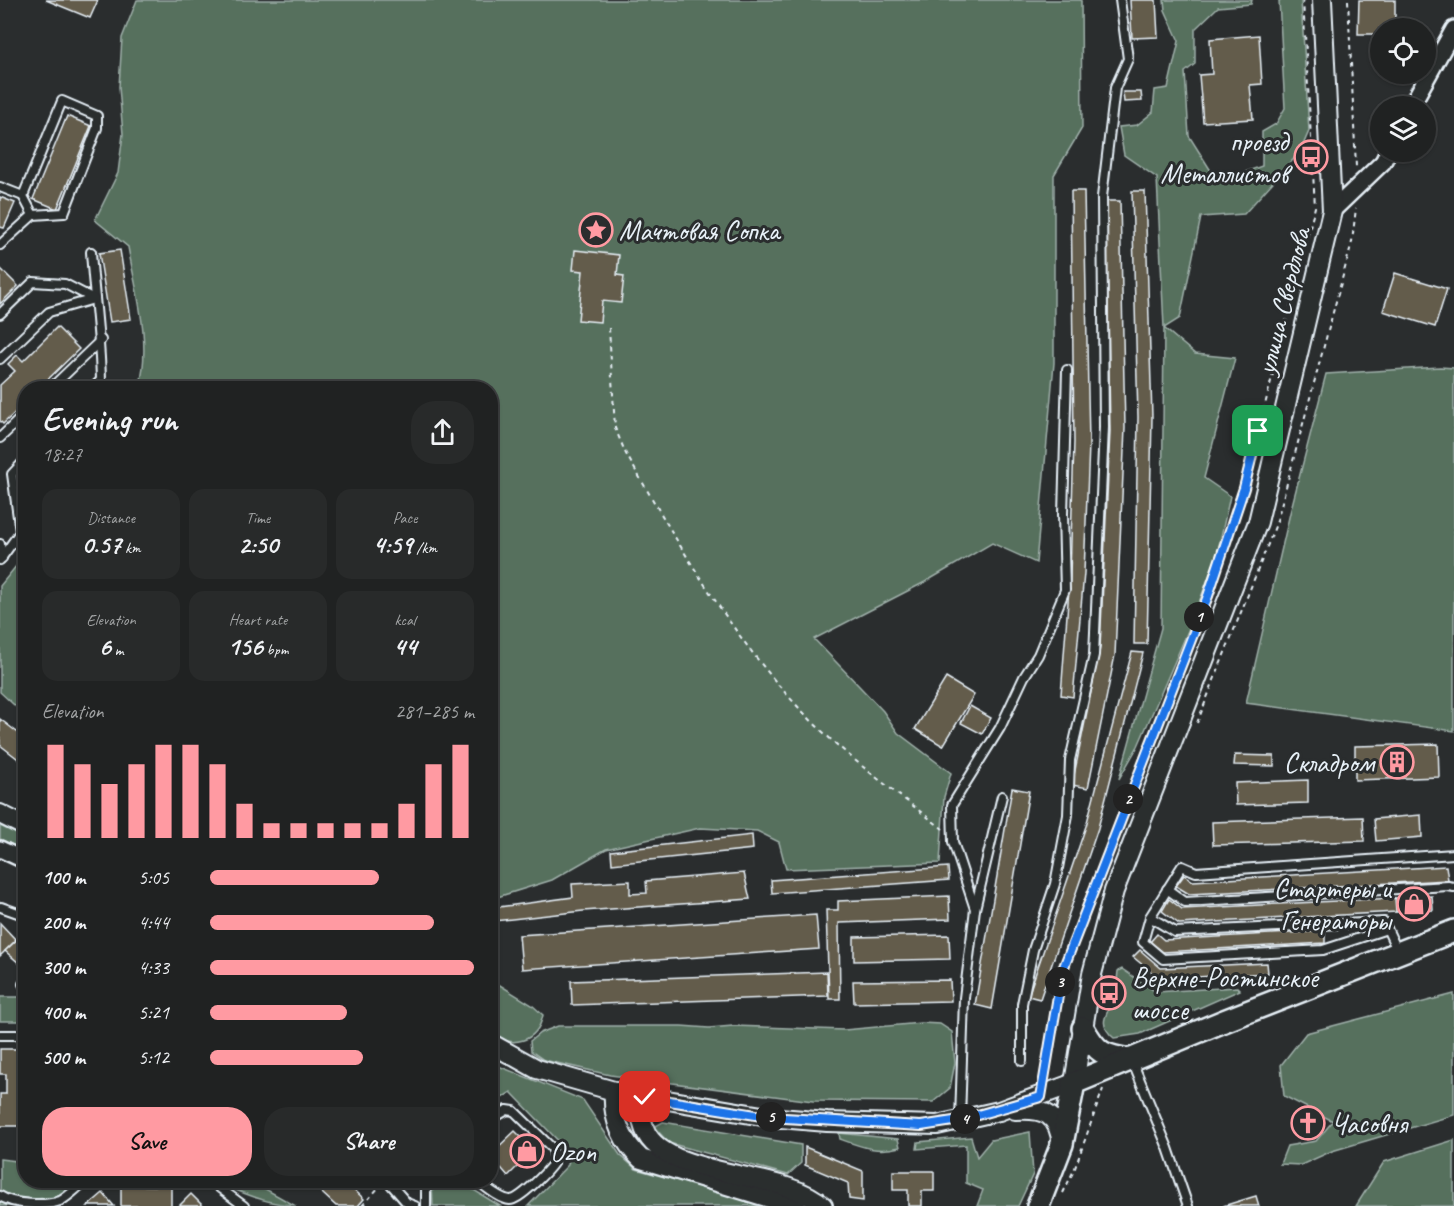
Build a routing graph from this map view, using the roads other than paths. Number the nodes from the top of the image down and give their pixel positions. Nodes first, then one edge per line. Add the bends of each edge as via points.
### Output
1 (1120, 0) edge
2 (1322, 0) edge
3 (1454, 29) edge
4 (1417, 96) edge
5 (1383, 162) edge
6 (0, 187) edge
7 (23, 196) junction
8 (1332, 212) junction
9 (33, 215) junction
10 (0, 245) edge
11 (91, 252) dead end
12 (94, 299) junction
13 (0, 314) edge
14 (101, 340) junction
15 (0, 359) edge
16 (1067, 370) dead end
17 (101, 380) edge
18 (58, 381) edge
19 (18, 421) edge
20 (0, 438) edge
21 (18, 468) edge
22 (18, 508) edge
23 (18, 536) edge
24 (0, 544) edge
25 (1, 559) edge
26 (1002, 796) dead end
27 (0, 814) edge
28 (18, 823) edge
29 (0, 849) edge
30 (1454, 854) edge
31 (18, 857) edge
32 (1454, 887) edge
33 (1167, 889) junction
34 (1, 907) edge
35 (975, 909) junction
36 (18, 913) edge
37 (1150, 917) junction
38 (1387, 929) junction
39 (1454, 931) edge
40 (1398, 953) junction
41 (1083, 1028) junction
42 (0, 1035) edge
43 (18, 1035) edge
44 (498, 1047) edge
45 (1131, 1060) junction
46 (1022, 1061) dead end
47 (1074, 1083) junction
48 (614, 1091) junction
49 (645, 1097) junction
50 (999, 1111) junction
51 (498, 1115) edge
52 (960, 1120) junction
53 (1062, 1144) junction
54 (77, 1188) edge
55 (220, 1188) edge
56 (393, 1188) edge
57 (426, 1188) edge
58 (488, 1188) edge
59 (0, 1196) edge
60 (244, 1206) edge
61 (415, 1206) edge
62 (426, 1206) edge
63 (796, 1206) edge
64 (823, 1206) edge
65 (1038, 1206) edge
66 (1188, 1206) edge

1 - 46 lane via 1128,59 1115,88 1102,197 1104,427 1094,655 1070,760 1068,815 1055,884 1033,950 1022,1004
2 - 8 street, улица Свердлова
3 - 4 street
5 - 8 street
6 - 7 lane
7 - 9 lane
7 - 9 lane via 62,101 97,116 97,128 64,213
8 - 41 street, улица Свердлова via 1258,522 1114,891
9 - 10 lane
11 - 12 lane
12 - 13 lane via 65,284 33,282
12 - 14 lane
12 - 15 lane via 49,312
14 - 17 lane
14 - 18 lane
16 - 35 lane via 1065,590 1038,655 985,754 952,805 953,842
19 - 20 lane
21 - 22 lane via 12,474
23 - 25 lane
24 - 25 lane
26 - 35 lane
27 - 28 street
29 - 31 street
30 - 33 lane via 1196,872 1182,866
32 - 33 lane via 1185,902
33 - 37 lane
34 - 36 lane
35 - 52 lane via 963,998
37 - 38 lane via 1175,932 1384,922
37 - 38 lane via 1143,942 1163,959 1323,950
38 - 40 lane
39 - 40 main road
40 - 45 main road
41 - 45 main road via 1095,1049
41 - 47 street, улица Свердлова
42 - 43 lane
44 - 48 street via 537,1069
45 - 47 main road
45 - 66 lane
47 - 50 street
47 - 53 main road
48 - 49 street
48 - 63 street via 615,1120 641,1159
49 - 52 street via 768,1117 827,1122 921,1126
49 - 64 street via 643,1127 662,1151 688,1162 788,1187
50 - 52 street
50 - 53 street via 1045,1112 1059,1125
51 - 58 lane via 514,1111 551,1147 555,1157 512,1200
53 - 65 main road
54 - 59 lane via 52,1204
55 - 60 lane
56 - 61 lane
57 - 62 lane

